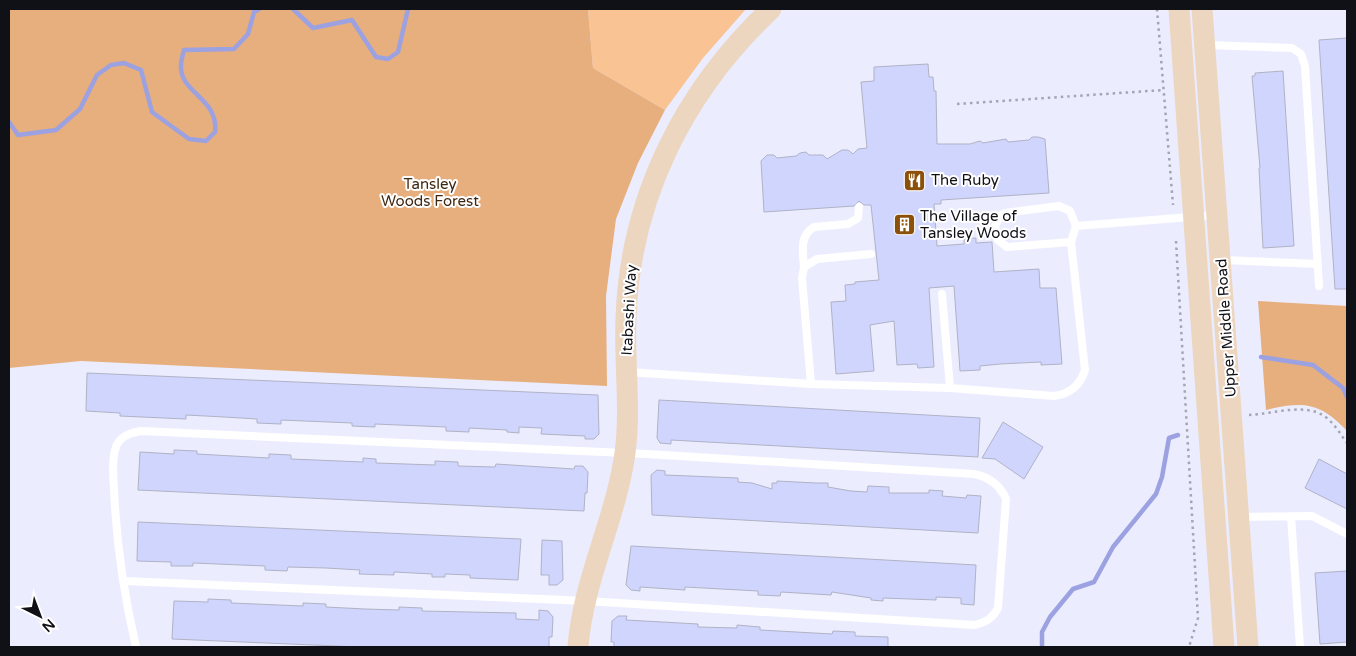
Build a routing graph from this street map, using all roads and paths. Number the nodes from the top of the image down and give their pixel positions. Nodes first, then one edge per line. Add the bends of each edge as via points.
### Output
1 (771, 9) edge
2 (1157, 9) edge
3 (1179, 9) edge
4 (1202, 9) edge
5 (1204, 45) junction
6 (1168, 89) dead end
7 (1163, 90) junction
8 (956, 104) dead end
9 (859, 207) dead end
10 (1217, 215) junction
11 (1184, 217) junction
12 (1076, 226) junction
13 (1071, 242) junction
14 (871, 254) dead end
15 (1220, 260) junction
16 (1318, 264) junction
17 (804, 267) junction
18 (1319, 286) dead end
19 (942, 294) dead end
20 (627, 372) junction
21 (811, 384) junction
22 (950, 388) junction
23 (1232, 415) junction
24 (1347, 443) edge
25 (625, 453) junction
26 (1291, 516) junction
27 (1240, 517) junction
28 (1347, 534) edge
29 (124, 581) junction
30 (586, 601) junction
31 (136, 647) edge
32 (578, 647) edge
33 (1189, 647) edge
34 (1224, 647) edge
35 (1248, 647) edge
36 (1300, 647) edge

1 - 20 main road, Itabashi Way via 735,48 686,115 670,141 656,175 634,240 628,279
2 - 7 path
3 - 11 main road, Upper Middle Road
4 - 5 main road, Upper Middle Road
5 - 10 main road, Upper Middle Road
5 - 16 lane via 1292,48 1301,54 1305,66
6 - 7 path
7 - 8 path
7 - 11 path
9 - 17 lane via 858,218 852,223 809,230 803,239
10 - 11 lane
10 - 15 main road, Upper Middle Road
11 - 12 lane
11 - 33 path via 1198,618
11 - 34 main road, Upper Middle Road
12 - 13 lane
12 - 13 lane via 1070,211 1059,206 1010,212 1000,216 995,226 996,236 1007,247
13 - 22 lane via 1085,370 1076,386 1066,394 1054,396
14 - 17 lane via 818,259
15 - 16 lane
15 - 23 main road, Upper Middle Road
16 - 18 lane
17 - 21 lane via 802,278
19 - 22 lane
20 - 21 lane
20 - 25 main road, Itabashi Way via 629,416
21 - 22 lane
23 - 24 path via 1312,410 1328,418
23 - 27 main road, Upper Middle Road
25 - 29 lane via 151,431 130,433 120,439 115,449 113,469 115,521
25 - 30 main road, Itabashi Way via 621,479
25 - 30 lane via 984,476 1002,490 1006,499 998,608 994,616 974,625
26 - 27 lane
26 - 28 lane via 1312,516
26 - 36 lane
27 - 35 main road, Upper Middle Road
29 - 30 lane
29 - 31 lane
30 - 32 main road, Itabashi Way

